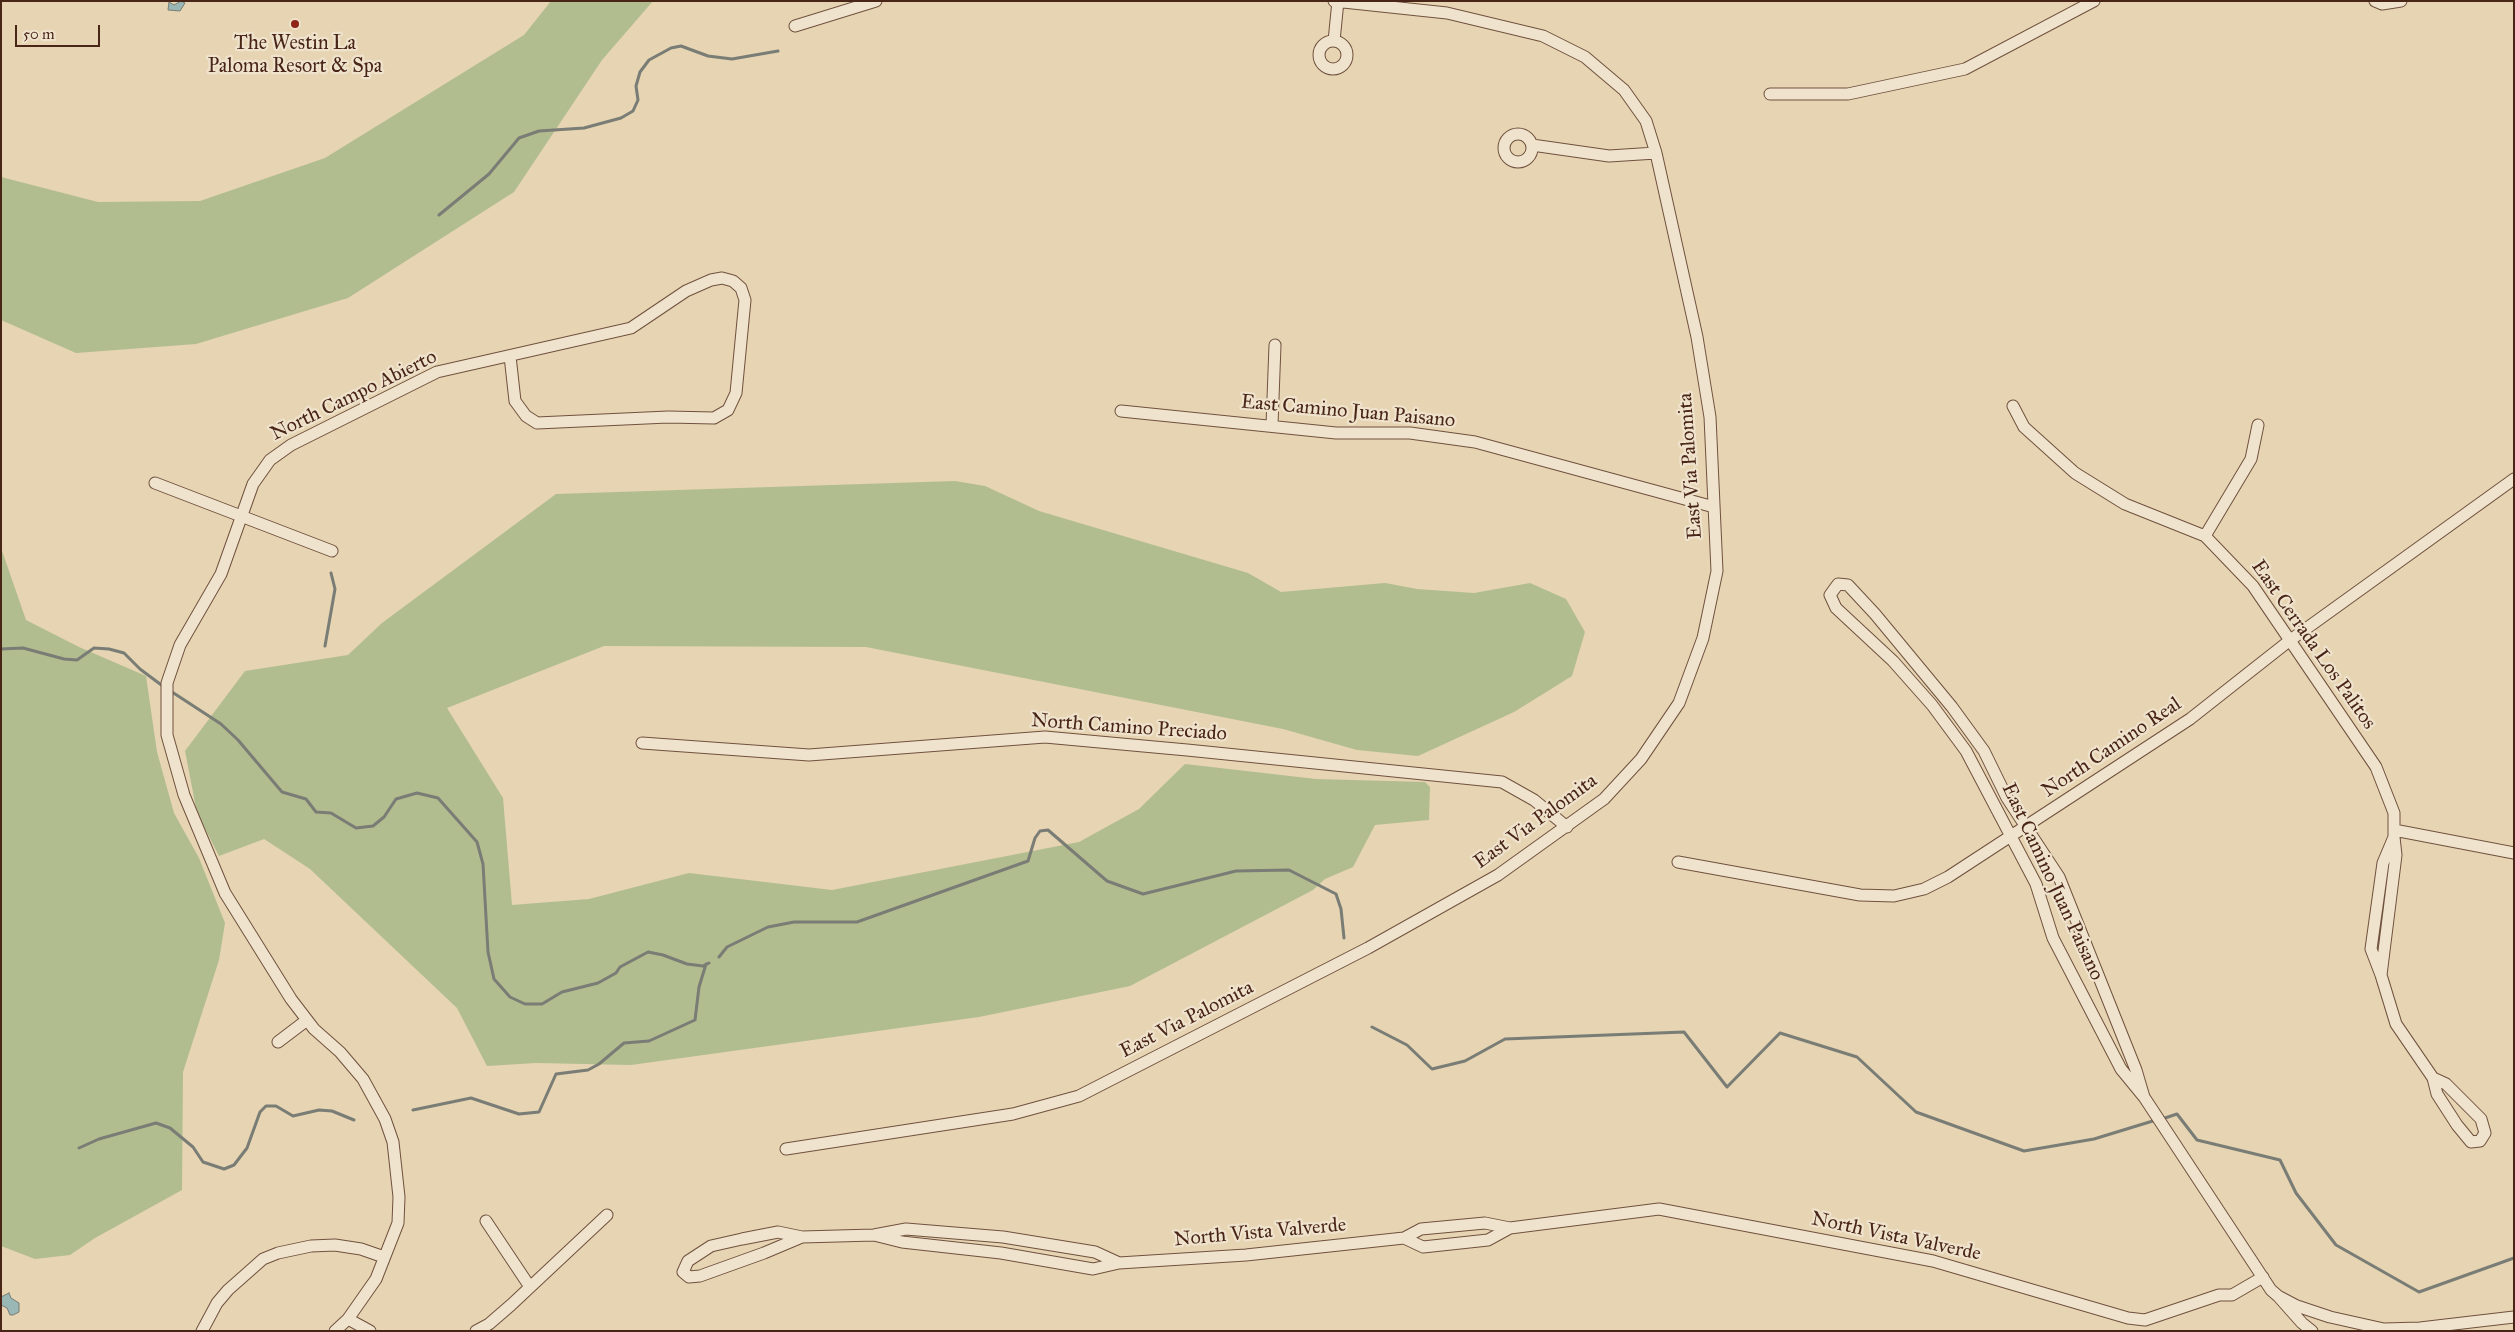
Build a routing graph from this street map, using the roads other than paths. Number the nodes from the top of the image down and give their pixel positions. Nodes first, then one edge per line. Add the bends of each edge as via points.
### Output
1 (876, 1) edge
2 (1334, 1) edge
3 (1338, 1) edge
4 (2094, 1) edge
5 (2375, 1) edge
6 (2401, 1) edge
7 (795, 26) dead end
8 (1334, 41) dead end
9 (1770, 94) dead end
10 (1532, 145) dead end
11 (1656, 153) junction
12 (1275, 345) dead end
13 (510, 356) junction
14 (2013, 406) dead end
15 (1121, 411) dead end
16 (1272, 425) junction
17 (2258, 425) dead end
18 (2514, 479) edge
19 (155, 483) dead end
20 (1714, 507) junction
21 (243, 516) junction
22 (2205, 536) junction
23 (332, 551) dead end
24 (2289, 641) junction
25 (642, 743) dead end
26 (1567, 827) junction
27 (2026, 827) junction
28 (2394, 833) junction
29 (2012, 835) junction
30 (2514, 853) edge
31 (1678, 862) dead end
32 (307, 1020) junction
33 (278, 1042) dead end
34 (2432, 1078) junction
35 (2144, 1097) junction
36 (786, 1149) dead end
37 (607, 1215) dead end
38 (486, 1221) dead end
39 (1510, 1228) junction
40 (874, 1235) junction
41 (802, 1237) junction
42 (1404, 1238) junction
43 (384, 1257) junction
44 (1119, 1263) junction
45 (2263, 1277) junction
46 (530, 1287) junction
47 (2278, 1296) junction
48 (2514, 1317) edge
49 (348, 1319) junction
50 (2423, 1329) edge
51 (2380, 1330) edge
52 (202, 1331) edge
53 (335, 1331) edge
54 (370, 1331) edge
55 (476, 1331) edge
56 (2312, 1331) edge

1 - 7 street
2 - 3 street, East Via Palomita
3 - 8 street
3 - 11 street, East Via Palomita via 1446,13 1543,36 1560,44 1585,57 1624,90 1646,121
4 - 9 street via 1966,70 1848,94
5 - 6 street via 2382,4
10 - 11 street via 1609,156
11 - 20 street, East Via Palomita via 1697,336 1710,417
12 - 16 street
13 - 13 street, North Campo Abierto via 515,401 523,420 549,423 727,417 736,393 745,300 741,280 711,280 686,291 631,328
13 - 21 street, North Campo Abierto via 437,372 291,445 270,460 253,484
14 - 22 street, East Cerrada Los Palitos via 2033,436 2098,489 2125,504
15 - 16 street, East Camino Juan Paisano
16 - 20 street, East Camino Juan Paisano via 1336,432 1410,433 1475,442
17 - 22 street via 2250,459
18 - 24 street, North Camino Real
19 - 21 street
20 - 26 street, East Via Palomita via 1717,571 1703,638 1679,703 1641,759 1604,799
21 - 23 street
21 - 32 street, North Campo Abierto via 220,574 180,645 167,683 167,735 184,795 225,893
22 - 24 street, East Cerrada Los Palitos via 2254,586
24 - 27 street, North Camino Real via 2190,719
24 - 28 street, East Cerrada Los Palitos via 2376,767 2390,797
25 - 26 street, North Camino Preciado via 809,755 1045,737 1502,782 1534,800
26 - 36 street, East Via Palomita via 1498,875 1368,948 1079,1096 1013,1114
27 - 29 street, North Camino Real
27 - 29 street, East Camino Juan Paisano via 2007,798 1984,751 1952,706 1848,585 1838,584 1830,595 1836,608 1894,661 1932,705 1966,751
27 - 35 street, East Camino Juan Paisano via 2059,877
28 - 30 street
28 - 34 street, East Cerrada Los Palitos via 2396,855 2381,975 2396,1024
29 - 31 street, North Camino Real via 1936,883 1916,892 1894,896 1846,893
29 - 35 street, East Camino Juan Paisano via 2036,884 2054,938 2122,1070
32 - 33 street
32 - 43 street, North Campo Abierto via 363,1079 385,1119 393,1142 398,1224
34 - 34 street, East Cerrada Los Palitos via 2437,1094 2457,1125 2470,1142 2480,1141 2485,1133 2480,1119 2446,1084
35 - 45 street, East Camino Juan Paisano
37 - 46 street
38 - 46 street
39 - 42 street, North Vista Valverde via 1485,1223 1421,1229
39 - 42 street, North Vista Valverde via 1488,1240 1423,1247
39 - 45 street, North Vista Valverde via 1659,1209 1933,1261 2128,1318 2145,1320 2219,1295 2232,1295
40 - 41 street, North Vista Valverde
40 - 44 street, North Vista Valverde via 902,1242 1001,1253 1093,1269
40 - 44 street, North Vista Valverde via 906,1229 1003,1237 1095,1252
41 - 41 street, North Vista Valverde via 778,1232 711,1246 688,1261 683,1272 688,1277 700,1276
42 - 44 street, North Vista Valverde via 1246,1256
43 - 49 street, North Campo Abierto via 376,1279
43 - 52 street via 335,1245 311,1246 263,1259 228,1290
45 - 47 street, East Camino Juan Paisano
46 - 55 street via 490,1324
47 - 51 street, East Camino Juan Paisano via 2330,1317
47 - 56 street, East Camino Juan Paisano
48 - 50 street, East Camino Juan Paisano
49 - 53 street, North Campo Abierto
49 - 54 street
50 - 51 street, East Camino Juan Paisano

